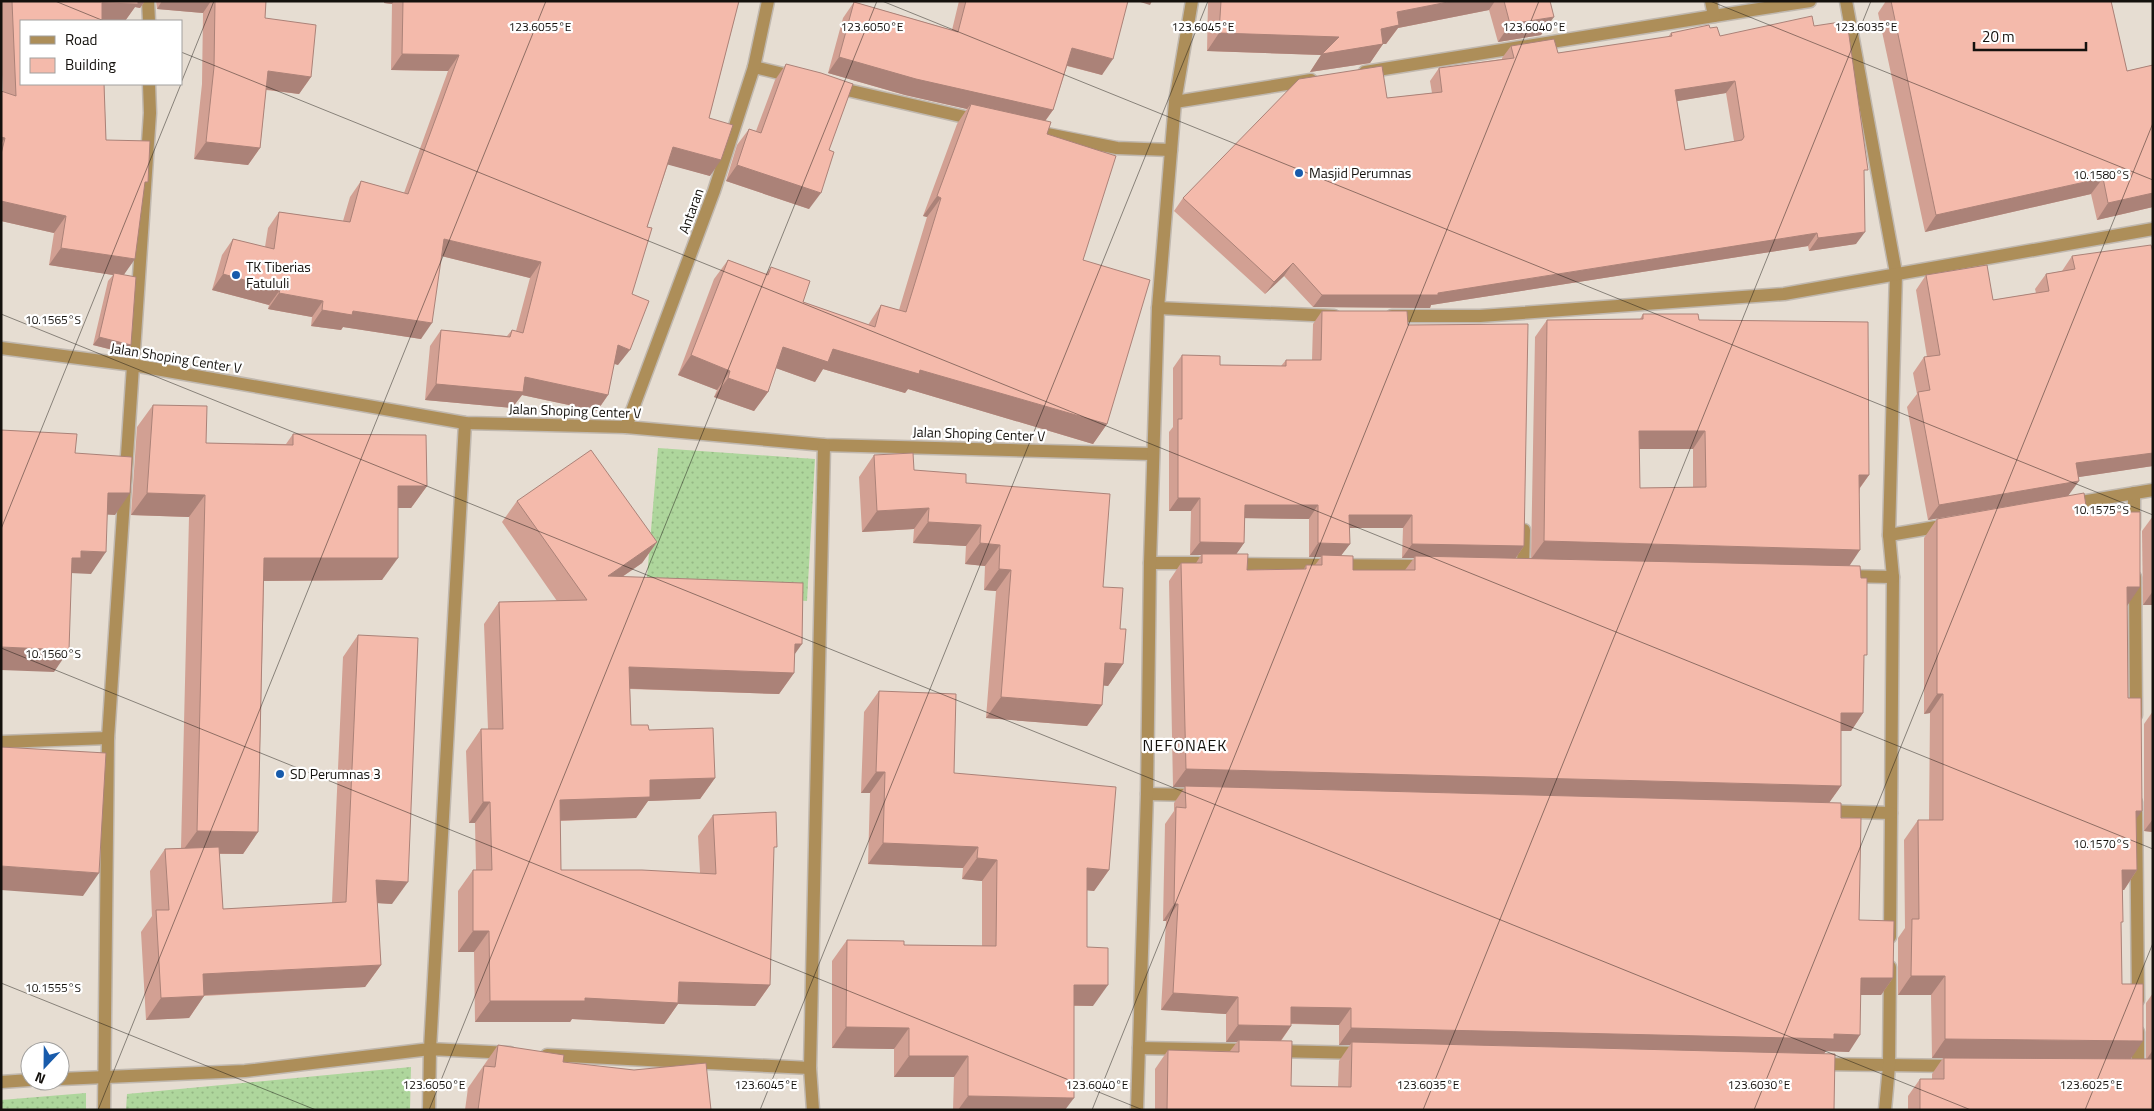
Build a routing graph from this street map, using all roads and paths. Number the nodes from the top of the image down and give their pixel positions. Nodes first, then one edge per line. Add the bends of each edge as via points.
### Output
1 (148, 1) edge
2 (768, 1) edge
3 (1192, 1) edge
4 (1711, 1) edge
5 (1810, 1) edge
6 (1846, 1) edge
7 (1714, 16) junction
8 (149, 20) edge
9 (754, 67) junction
10 (1351, 74) edge
11 (1322, 79) edge
12 (150, 85) edge
13 (1175, 102) junction
14 (986, 122) edge
15 (1024, 130) edge
16 (1172, 150) junction
17 (2153, 230) edge
18 (1896, 273) junction
19 (1158, 308) junction
20 (1352, 316) edge
21 (1381, 316) edge
22 (1, 348) edge
23 (134, 366) junction
24 (465, 423) junction
25 (626, 427) junction
26 (824, 445) junction
27 (1152, 454) junction
28 (2153, 490) edge
29 (2134, 493) junction
30 (2056, 506) edge
31 (1524, 518) edge
32 (1958, 523) edge
33 (1889, 535) junction
34 (2134, 542) edge
35 (2134, 562) edge
36 (1150, 563) junction
37 (1434, 566) edge
38 (1523, 567) edge
39 (1835, 575) edge
40 (1893, 577) junction
41 (2136, 730) edge
42 (108, 738) junction
43 (1, 742) edge
44 (2136, 790) edge
45 (1147, 794) junction
46 (1207, 795) edge
47 (1812, 811) edge
48 (1891, 813) junction
49 (1139, 1048) junction
50 (430, 1049) junction
51 (1376, 1054) edge
52 (1800, 1063) edge
53 (1889, 1066) junction
54 (1969, 1066) edge
55 (810, 1068) junction
56 (2153, 1068) edge
57 (104, 1077) junction
58 (70, 1079) edge
59 (20, 1081) edge
60 (1, 1082) edge
61 (104, 1110) edge
62 (429, 1110) edge
63 (813, 1110) edge
64 (1137, 1110) edge
65 (1885, 1110) edge

1 - 8 street
2 - 9 street, Antaran
3 - 13 street
4 - 7 street
5 - 7 street
6 - 18 street
7 - 10 street
9 - 14 street
9 - 25 street, Antaran via 714,191
11 - 13 street
12 - 23 street
13 - 16 street
15 - 16 street via 1117,148
16 - 19 street
17 - 18 street
18 - 21 street via 1784,294 1527,316
18 - 33 street
19 - 20 street
19 - 27 street
22 - 23 street, Jalan Shoping Center V
23 - 24 street, Jalan Shoping Center V
23 - 42 street
24 - 25 street, Jalan Shoping Center V
24 - 50 street
25 - 26 street, Jalan Shoping Center V
26 - 27 street, Jalan Shoping Center V
26 - 55 street
27 - 36 street
28 - 29 street
29 - 30 street
29 - 34 street
31 - 38 street
32 - 33 street
33 - 40 street
35 - 41 street
36 - 37 street
36 - 45 street
39 - 40 street
40 - 48 street
42 - 43 street
42 - 57 street
44 - 56 street via 2134,1067
45 - 46 street
45 - 49 street
47 - 48 street
48 - 53 street
49 - 51 street
49 - 64 street
50 - 55 street
50 - 57 street via 245,1071
50 - 62 street
52 - 53 street
53 - 54 street
53 - 65 street
55 - 63 street
57 - 58 street
57 - 61 street
59 - 60 street

